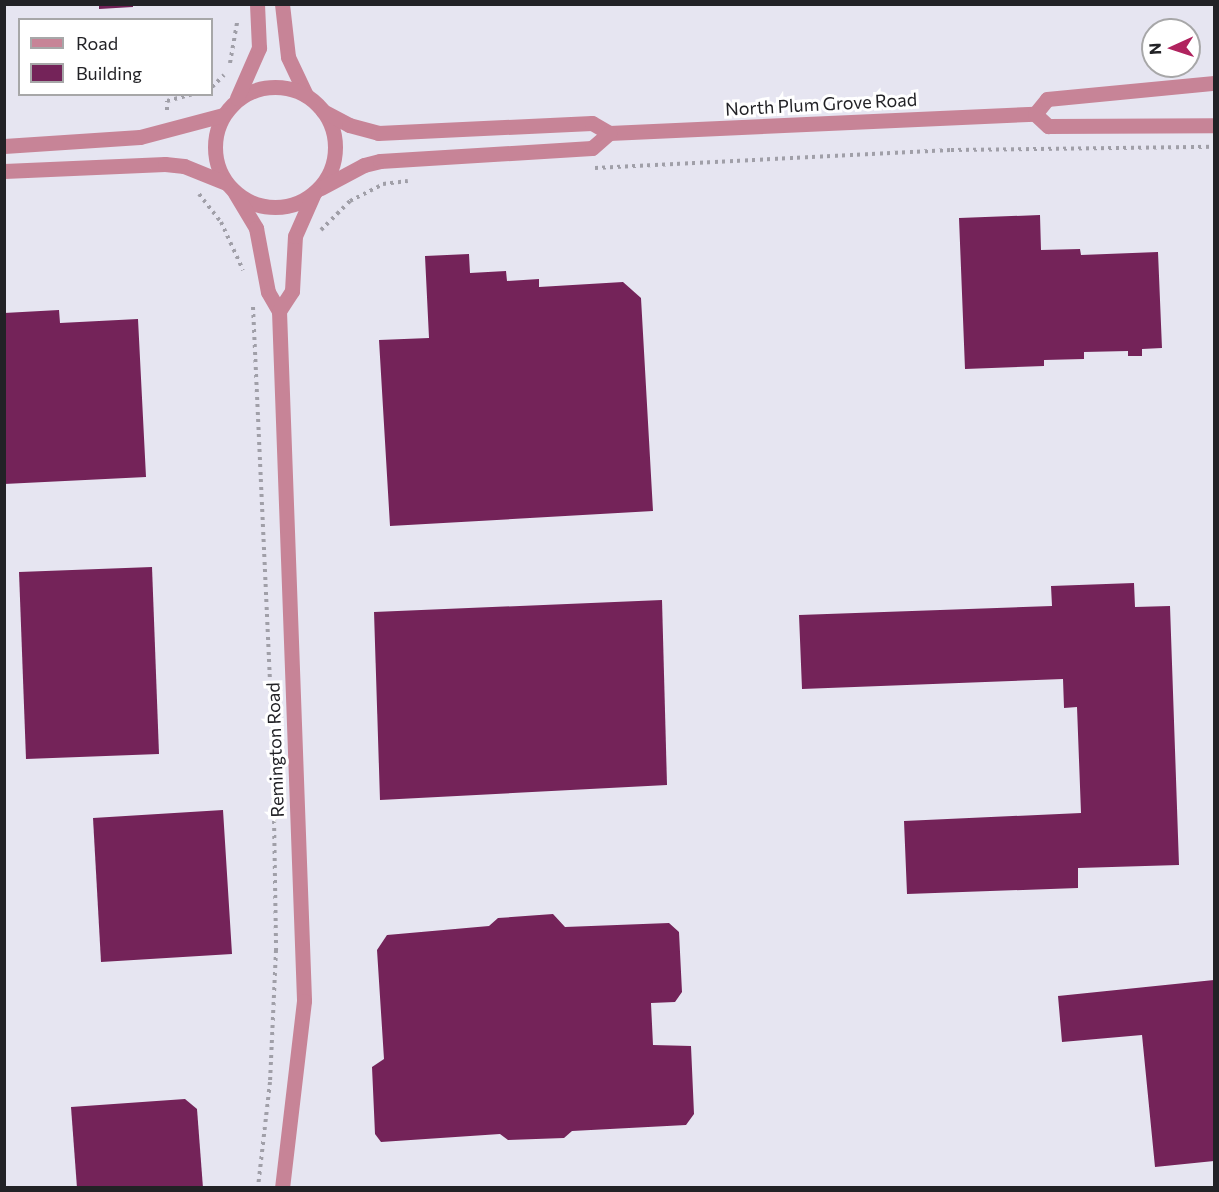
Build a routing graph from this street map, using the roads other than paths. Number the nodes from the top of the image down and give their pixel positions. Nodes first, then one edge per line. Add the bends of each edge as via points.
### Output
1 (257, 4) edge
2 (282, 4) edge
3 (1215, 83) edge
4 (306, 95) junction
5 (235, 101) junction
6 (323, 111) junction
7 (1035, 114) junction
8 (223, 115) junction
9 (1215, 125) edge
10 (609, 133) junction
11 (4, 146) edge
12 (4, 171) edge
13 (230, 188) junction
14 (316, 191) junction
15 (279, 311) junction
16 (282, 1188) edge

1 - 5 street via 259,48
2 - 4 street via 288,57
3 - 7 street via 1047,99
4 - 5 street via 270,86
4 - 6 street
5 - 8 street
6 - 10 street, North Plum Grove Road via 378,134 592,123
6 - 14 street via 335,145 331,169
7 - 9 street, North Plum Grove Road via 1044,124 1054,127
7 - 10 street, North Plum Grove Road
8 - 11 street via 140,137
8 - 13 street via 214,149
10 - 14 street, North Plum Grove Road via 592,148 380,161 364,165
12 - 13 street via 165,164 184,166
13 - 14 street via 253,204 274,207 295,204
13 - 15 street, Remington Road via 256,228 268,291
14 - 15 street, Remington Road via 292,246 292,291
15 - 16 street, Remington Road via 304,1001

